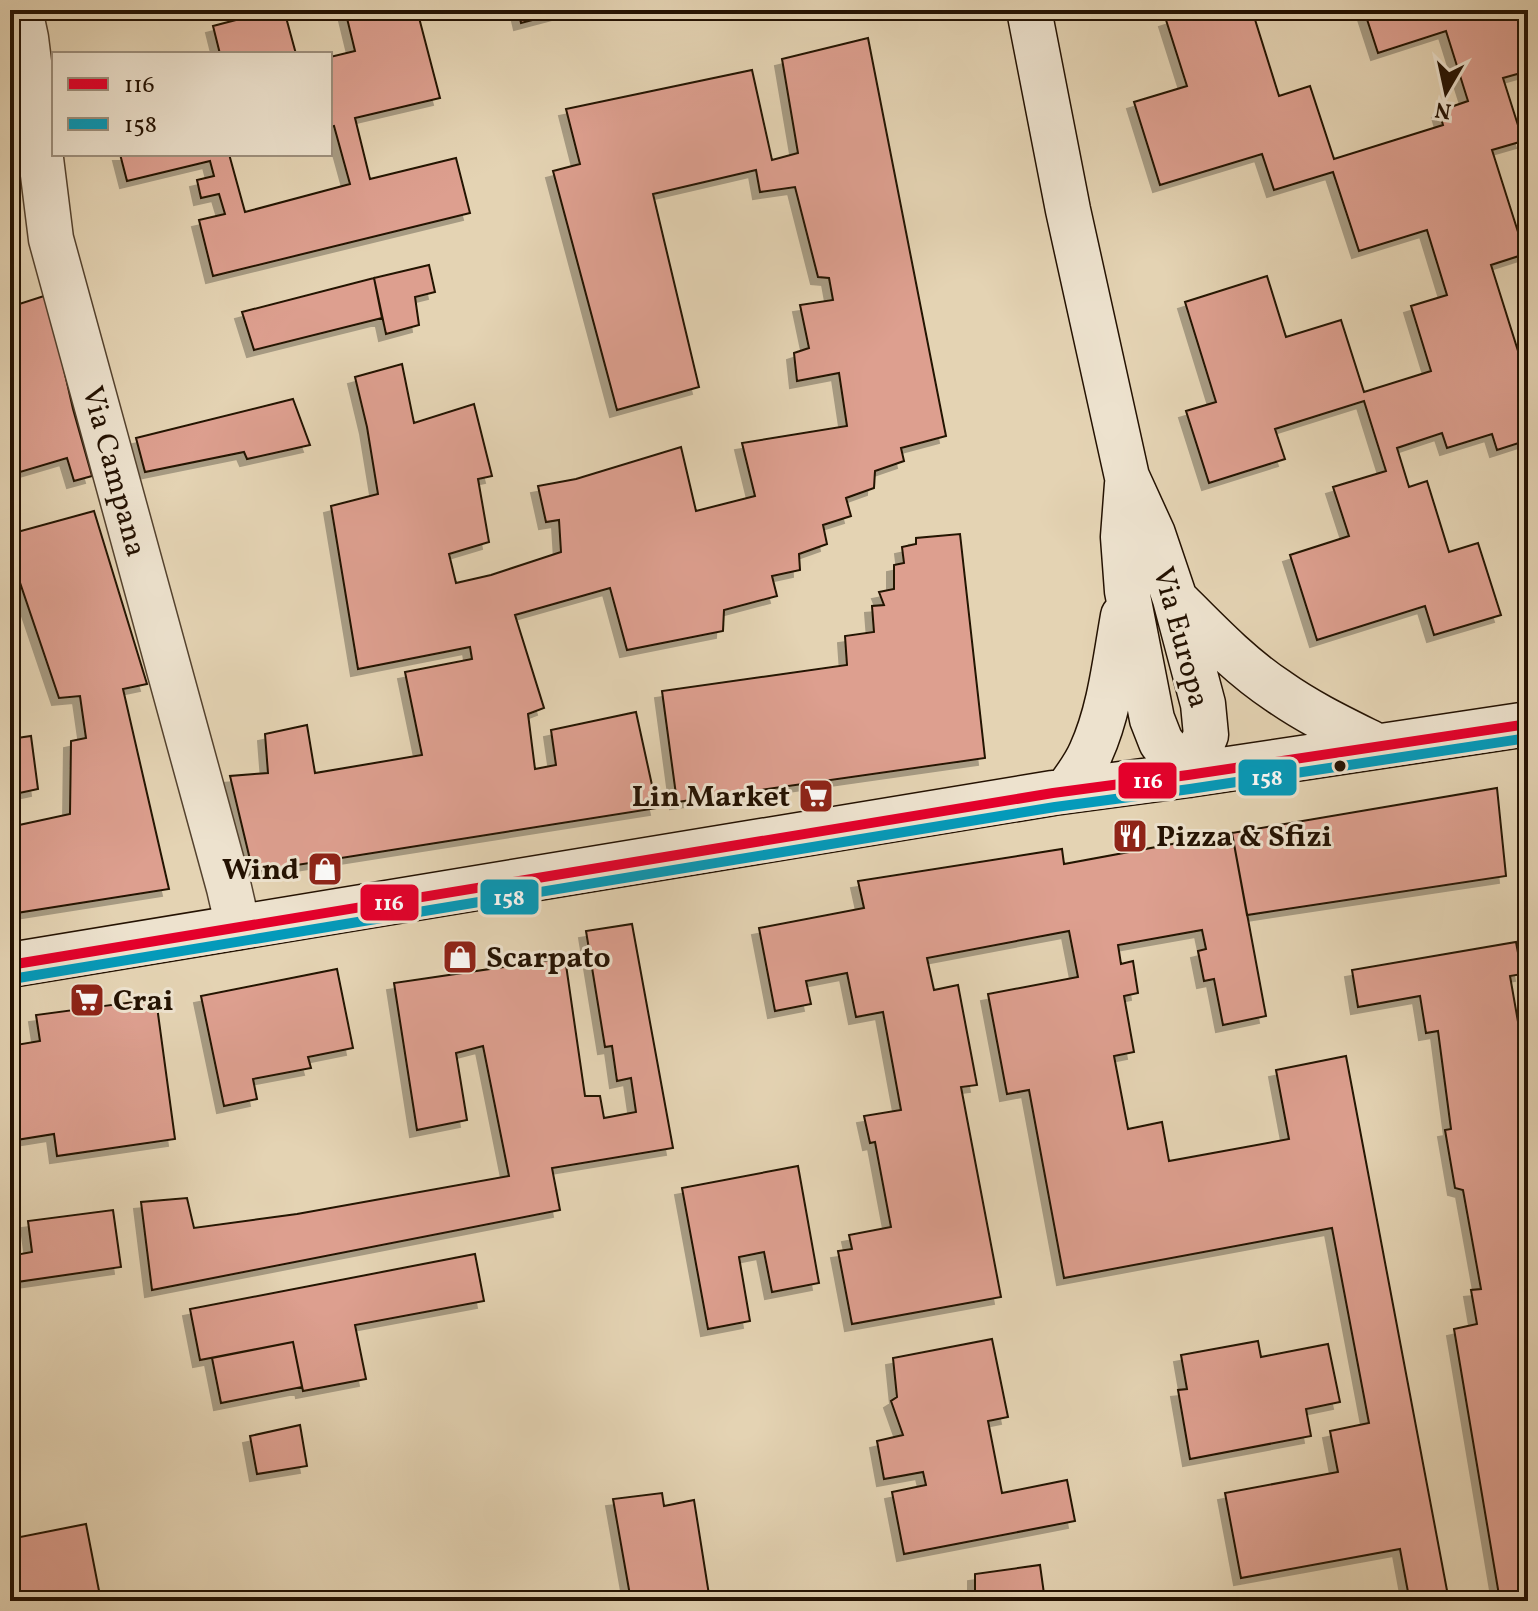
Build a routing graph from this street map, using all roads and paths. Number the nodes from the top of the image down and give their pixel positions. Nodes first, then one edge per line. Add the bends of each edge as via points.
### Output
1 (1029, 10) edge
2 (19, 31) edge
3 (1127, 477) junction
4 (1127, 591) junction
5 (1175, 599) junction
6 (1528, 724) edge
7 (1377, 746) junction
8 (1188, 775) junction
9 (1067, 790) junction
10 (238, 927) junction
11 (10, 965) edge

1 - 3 street, Via Europa
2 - 10 street, Via Campana via 51,239
3 - 4 street, Via Europa
3 - 5 street, Via Europa
4 - 8 street, Via Europa via 1152,719 1161,742
4 - 9 street via 1104,713 1091,752
5 - 7 street via 1275,690
5 - 8 street, Via Europa via 1206,735
6 - 7 street
7 - 8 street
8 - 9 street
9 - 10 street
10 - 11 street

